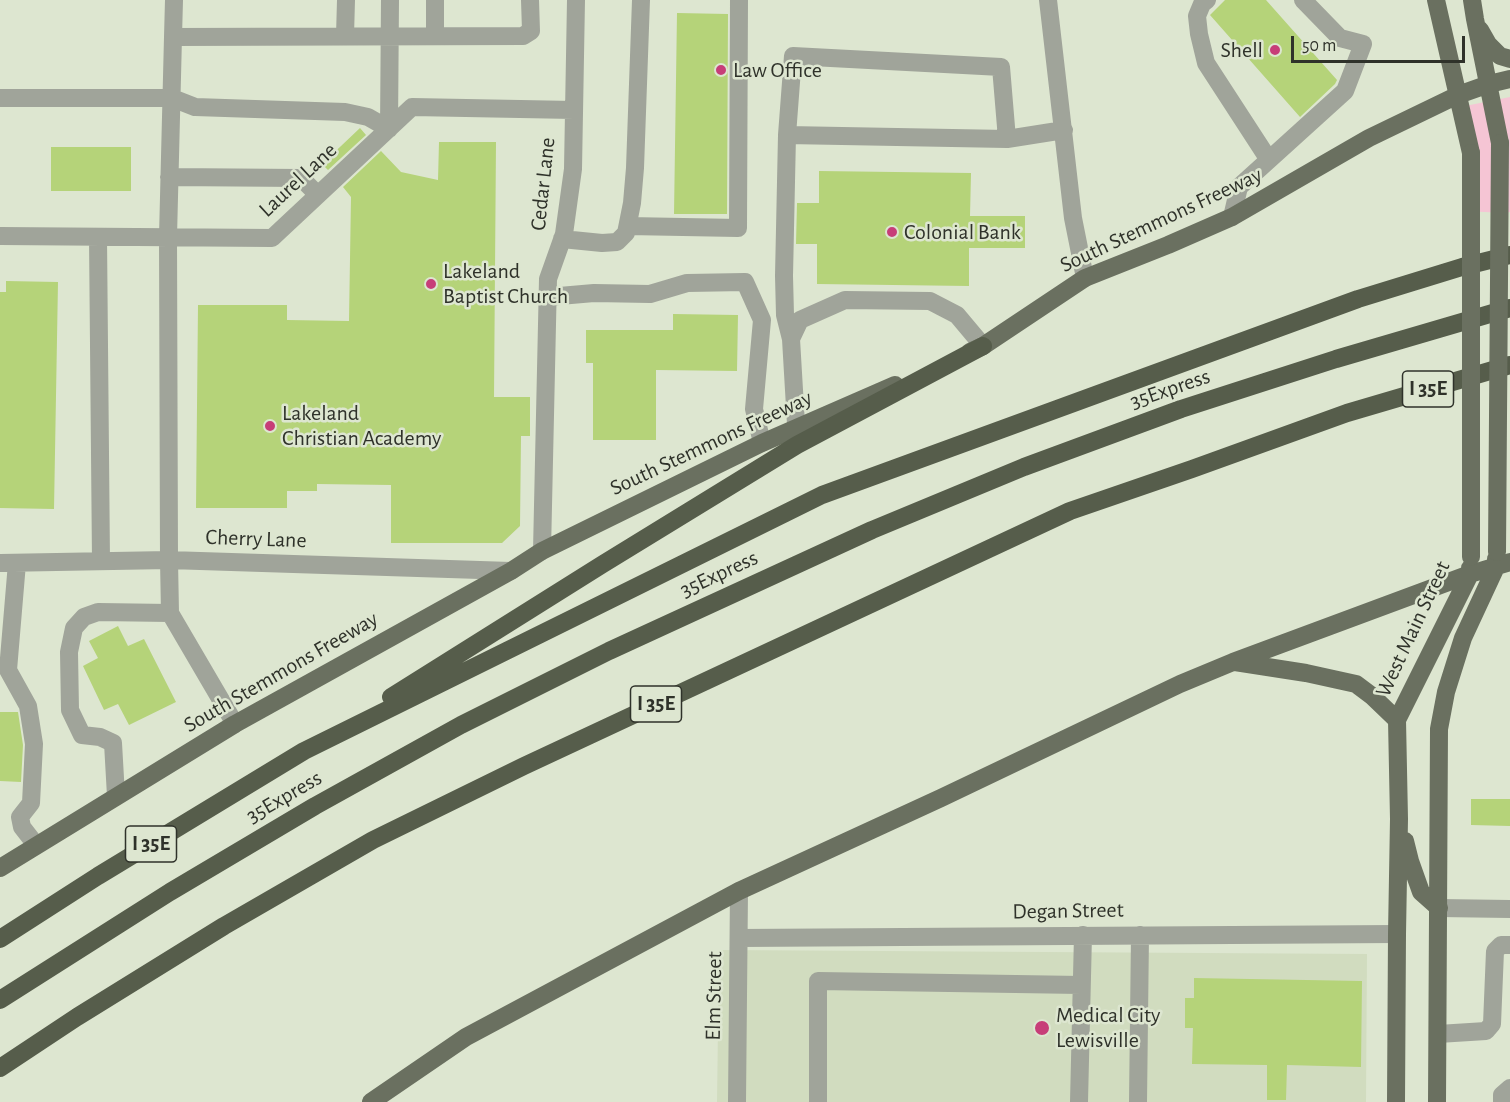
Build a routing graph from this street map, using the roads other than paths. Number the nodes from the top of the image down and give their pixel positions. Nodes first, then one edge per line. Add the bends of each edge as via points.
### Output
1 (174, 0) edge
2 (346, 0) edge
3 (390, 0) edge
4 (435, 0) edge
5 (530, 0) edge
6 (576, 0) edge
7 (641, 0) edge
8 (739, 0) edge
9 (1048, 0) edge
10 (1207, 0) edge
11 (1303, 0) edge
12 (1436, 0) edge
13 (1472, 0) edge
14 (1475, 20) junction
15 (389, 35) junction
16 (345, 36) junction
17 (435, 36) junction
18 (173, 37) junction
19 (1510, 59) edge
20 (1510, 79) edge
21 (1488, 84) junction
22 (1458, 94) junction
23 (0, 98) edge
24 (172, 98) junction
25 (574, 110) junction
26 (389, 129) junction
27 (1064, 130) junction
28 (787, 135) junction
29 (1007, 139) junction
30 (1269, 160) junction
31 (169, 177) junction
32 (318, 195) junction
33 (1232, 218) junction
34 (628, 226) junction
35 (0, 236) edge
36 (98, 237) junction
37 (168, 237) junction
38 (562, 239) junction
39 (1510, 255) edge
40 (1085, 278) junction
41 (548, 297) junction
42 (1510, 308) edge
43 (791, 339) junction
44 (983, 346) junction
45 (1510, 365) edge
46 (796, 437) junction
47 (762, 443) junction
48 (542, 551) junction
49 (169, 560) junction
50 (1501, 560) edge
51 (101, 561) junction
52 (8, 563) edge
53 (1471, 566) junction
54 (511, 571) junction
55 (171, 613) junction
56 (1233, 662) junction
57 (1397, 720) junction
58 (235, 724) junction
59 (304, 751) junction
60 (116, 796) junction
61 (1399, 819) junction
62 (36, 845) junction
63 (0, 868) edge
64 (739, 891) junction
65 (1439, 908) junction
66 (1510, 909) edge
67 (1397, 934) junction
68 (1083, 935) junction
69 (1140, 935) junction
70 (739, 938) junction
71 (0, 939) edge
72 (1510, 945) edge
73 (1081, 985) junction
74 (0, 1000) edge
75 (1438, 1034) junction
76 (0, 1068) edge
77 (1510, 1088) edge
78 (370, 1102) edge
79 (737, 1102) edge
80 (818, 1102) edge
81 (1078, 1102) edge
82 (1138, 1102) edge
83 (1396, 1102) edge
84 (1437, 1102) edge
85 (1502, 1102) edge

1 - 18 street
2 - 16 street
3 - 15 street
4 - 17 street
5 - 17 street via 531,31 523,36
6 - 25 street, Cedar Lane
7 - 34 street
8 - 34 street via 738,228
9 - 27 street
10 - 30 street via 1197,16 1206,63
11 - 30 street via 1340,38 1363,45 1345,91
12 - 22 main road, West Main Street
13 - 14 main road
14 - 19 main road via 1488,44 1500,56
14 - 21 main road
15 - 16 street
15 - 17 street
15 - 26 street
16 - 18 street
18 - 24 street
20 - 21 main road, South Stemmons Freeway
21 - 22 main road, South Stemmons Freeway
21 - 50 main road, bridge via 1500,143
22 - 33 main road, South Stemmons Freeway via 1369,138
22 - 53 main road, West Main Street, bridge via 1471,153
23 - 24 street
24 - 26 street via 195,107 345,112 368,117
24 - 31 street
25 - 26 street, Laurel Lane via 412,107
25 - 38 street, Cedar Lane via 573,169
26 - 32 street, Laurel Lane
27 - 29 street
27 - 40 street
28 - 29 street
28 - 29 street via 793,56 1000,67
28 - 43 street via 784,276 785,315
30 - 33 street via 1239,187
31 - 32 street via 301,178
31 - 37 street
32 - 37 street, Laurel Lane via 272,238
33 - 40 main road, South Stemmons Freeway
34 - 38 street via 617,242
35 - 36 street, Laurel Lane
36 - 37 street, Laurel Lane
36 - 51 street
37 - 49 street
38 - 41 street, Cedar Lane via 548,279
39 - 59 highway, I 35E via 1358,299 822,495
40 - 44 main road, South Stemmons Freeway
41 - 47 street via 650,294 687,284 745,282 762,320 754,409
41 - 48 street, Cedar Lane
42 - 74 highway, 35Express via 1336,359 1047,459 872,530 714,602 472,720 315,806
43 - 44 street via 800,320 845,300 930,301 957,315
43 - 46 street
44 - 46 highway
45 - 76 highway, I 35E via 1347,412 1070,511 373,840 224,926
46 - 47 main road, South Stemmons Freeway
46 - 59 highway via 603,564
47 - 48 main road, South Stemmons Freeway
48 - 54 main road, South Stemmons Freeway
49 - 51 street, Cherry Lane
49 - 54 street, Cherry Lane
49 - 55 street
50 - 53 main road
50 - 65 main road via 1463,638 1441,716
51 - 52 street, Cherry Lane
52 - 62 street via 8,670 28,706 34,744 31,803 20,817 22,827
53 - 56 main road
53 - 57 main road, West Main Street
54 - 58 main road, South Stemmons Freeway
55 - 58 street
55 - 60 street via 98,612 84,617 74,628 69,652 70,710 82,735 113,743
56 - 57 main road via 1356,684
56 - 64 main road
57 - 61 main road, West Main Street
58 - 60 main road, South Stemmons Freeway
59 - 71 highway, I 35E
60 - 62 main road, South Stemmons Freeway
61 - 65 main road via 1421,892
61 - 67 main road, West Main Street
62 - 63 main road, South Stemmons Freeway
64 - 70 street, Elm Street
64 - 78 main road via 466,1037
65 - 66 street
65 - 75 main road
67 - 69 street, Degan Street
67 - 83 main road, West Main Street
68 - 69 street, Degan Street
68 - 70 street, Degan Street
68 - 73 street
69 - 82 street
70 - 79 street, Elm Street
72 - 75 street via 1501,945 1495,951 1492,1024 1486,1031
73 - 80 street via 818,981
73 - 81 street
75 - 84 main road
77 - 85 street via 1502,1095

